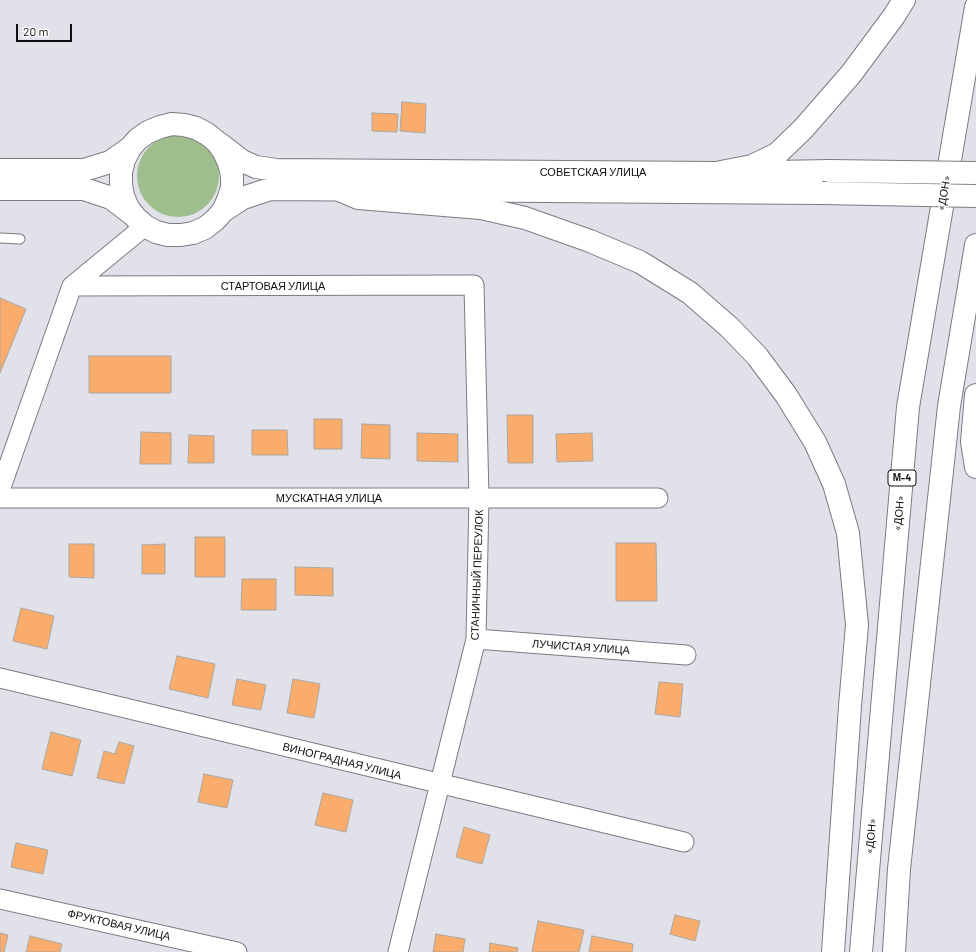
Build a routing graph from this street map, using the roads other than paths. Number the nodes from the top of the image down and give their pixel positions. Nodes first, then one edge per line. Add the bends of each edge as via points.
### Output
1 (904, 0) edge
2 (976, 7) edge
3 (217, 142) junction
4 (130, 148) junction
5 (0, 170) edge
6 (716, 173) junction
7 (976, 173) edge
8 (337, 189) junction
9 (0, 190) edge
10 (976, 196) edge
11 (223, 211) junction
12 (140, 222) junction
13 (0, 238) edge
14 (20, 239) dead end
15 (976, 245) edge
16 (72, 286) junction
17 (474, 286) joint
18 (976, 395) edge
19 (976, 467) edge
20 (0, 490) edge
21 (0, 498) edge
22 (479, 498) junction
23 (658, 498) dead end
24 (476, 639) junction
25 (686, 655) dead end
26 (0, 678) edge
27 (440, 784) junction
28 (684, 842) dead end
29 (0, 899) edge
30 (237, 952) edge
31 (398, 952) edge
32 (833, 952) edge
33 (861, 952) edge
34 (894, 952) edge

1 - 6 main road via 851,74 803,129 777,154 752,166
2 - 33 main road, «ДОН» / М-4 via 908,407
3 - 4 main road via 196,128 172,124 148,132
3 - 6 main road, СОВЕТСКАЯ УЛИЦА via 242,161 256,167 276,170
3 - 11 main road via 229,163 232,175 232,188
4 - 5 main road via 110,162 84,170
4 - 12 main road via 124,160 121,184 128,208
6 - 7 main road, СОВЕТСКАЯ УЛИЦА, bridge
8 - 10 main road, СОВЕТСКАЯ УЛИЦА, bridge
8 - 11 main road, СОВЕТСКАЯ УЛИЦА via 270,189 243,198
8 - 32 main road via 358,198 481,208 525,218 640,262 690,293 729,327 757,356 786,395 815,442 834,484 848,533 857,625
9 - 12 main road via 89,190 111,198
11 - 12 main road via 205,228 181,235 156,232
12 - 16 street
13 - 14 lane
15 - 34 main road via 949,406 899,869
16 - 17 street, СТАРТОВАЯ УЛИЦА
16 - 20 street
17 - 22 street, СТАНИЧНЫЙ ПЕРЕУЛОК
18 - 19 main road via 972,442
21 - 22 street, МУСКАТНАЯ УЛИЦА
22 - 23 street, МУСКАТНАЯ УЛИЦА
22 - 24 street, СТАНИЧНЫЙ ПЕРЕУЛОК
24 - 25 street, ЛУЧИСТАЯ УЛИЦА
24 - 27 street, СТАНИЧНЫЙ ПЕРЕУЛОК
26 - 27 street, ВИНОГРАДНАЯ УЛИЦА
27 - 28 street, ВИНОГРАДНАЯ УЛИЦА
27 - 31 street, СТАНИЧНЫЙ ПЕРЕУЛОК
29 - 30 street, ФРУКТОВАЯ УЛИЦА

